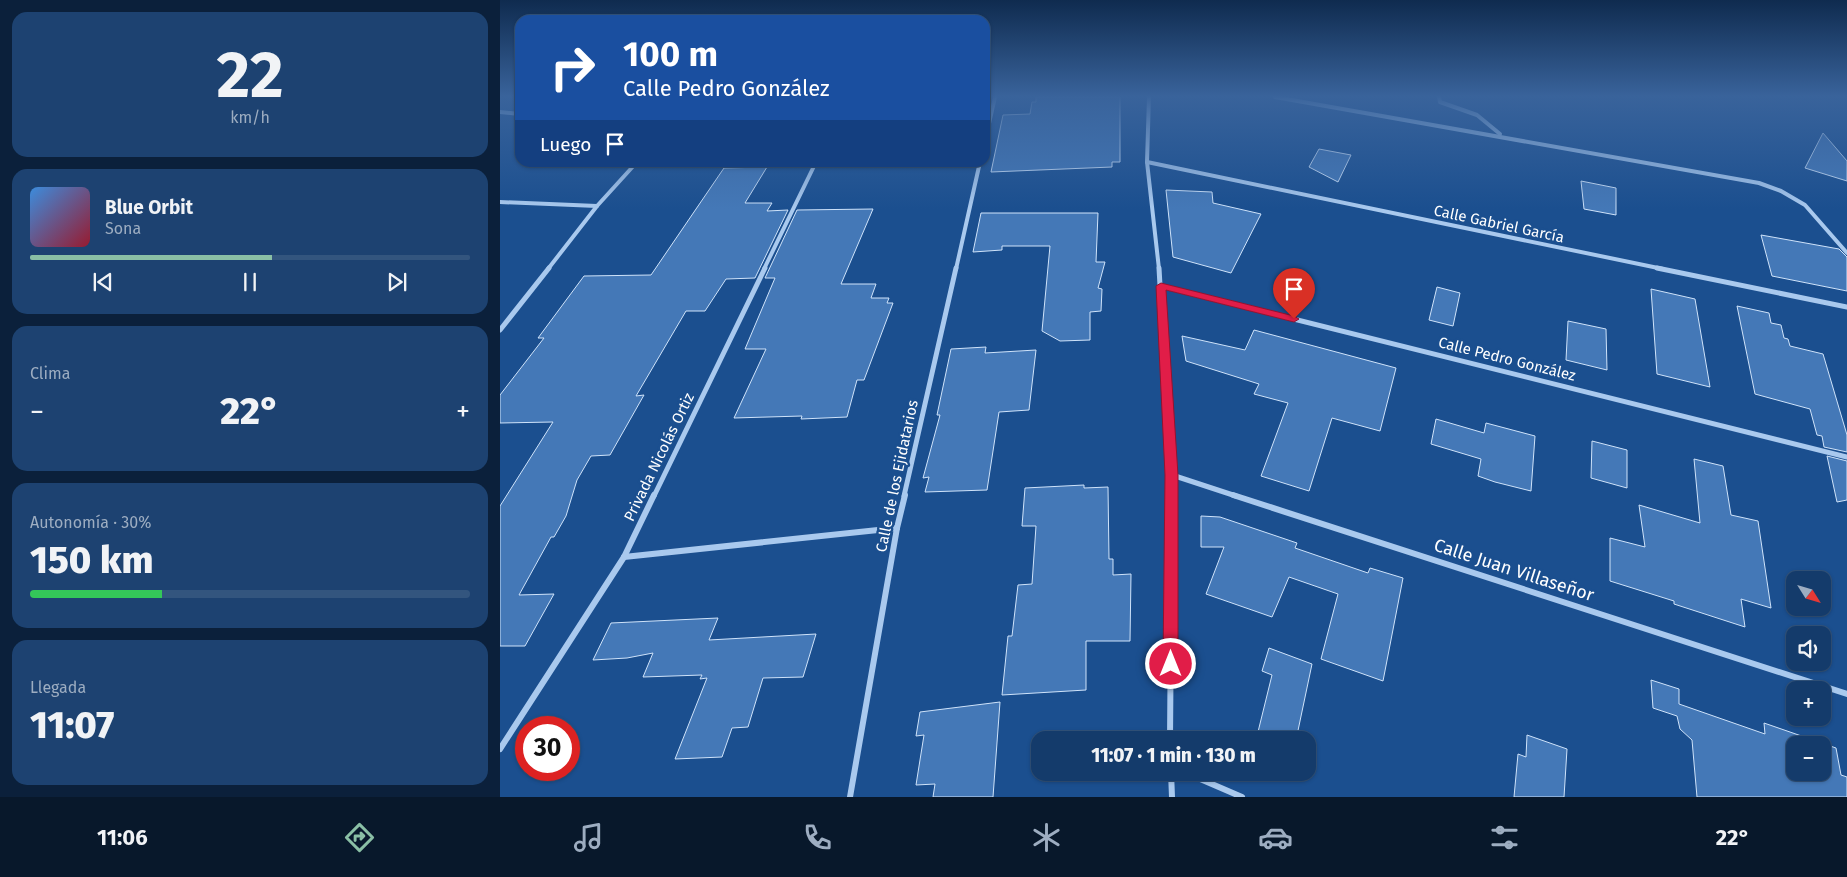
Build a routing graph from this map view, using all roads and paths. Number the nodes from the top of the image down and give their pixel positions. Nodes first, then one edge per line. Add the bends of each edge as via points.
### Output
1 (1148, 134) edge
2 (1491, 134) edge
3 (1502, 136) joint
4 (1147, 162) junction
5 (632, 167) edge
6 (814, 167) edge
7 (979, 167) edge
8 (500, 202) edge
9 (597, 206) junction
10 (1847, 253) edge
11 (1161, 286) junction
12 (1847, 307) edge
13 (500, 330) edge
14 (1847, 457) edge
15 (1172, 475) junction
16 (897, 528) junction
17 (624, 557) junction
18 (1847, 694) edge
19 (1170, 731) edge
20 (500, 750) edge
21 (1171, 781) edge
22 (1205, 781) edge
23 (850, 797) edge
24 (1172, 797) edge
25 (1242, 797) edge

1 - 4 street
2 - 3 street
3 - 10 street via 1759,183 1805,205
4 - 11 street
4 - 12 street, Calle Gabriel García
5 - 9 street
6 - 17 street, Privada Nicolás Ortiz
7 - 16 street, Calle de los Ejidatarios
8 - 9 street
9 - 13 street
11 - 14 street, Calle Pedro González
11 - 15 street
15 - 18 street, Calle Juan Villaseñor
15 - 19 street
16 - 17 street
16 - 23 street, Calle de los Ejidatarios
17 - 20 street, Privada Nicolás Ortiz
21 - 24 street
22 - 25 street

